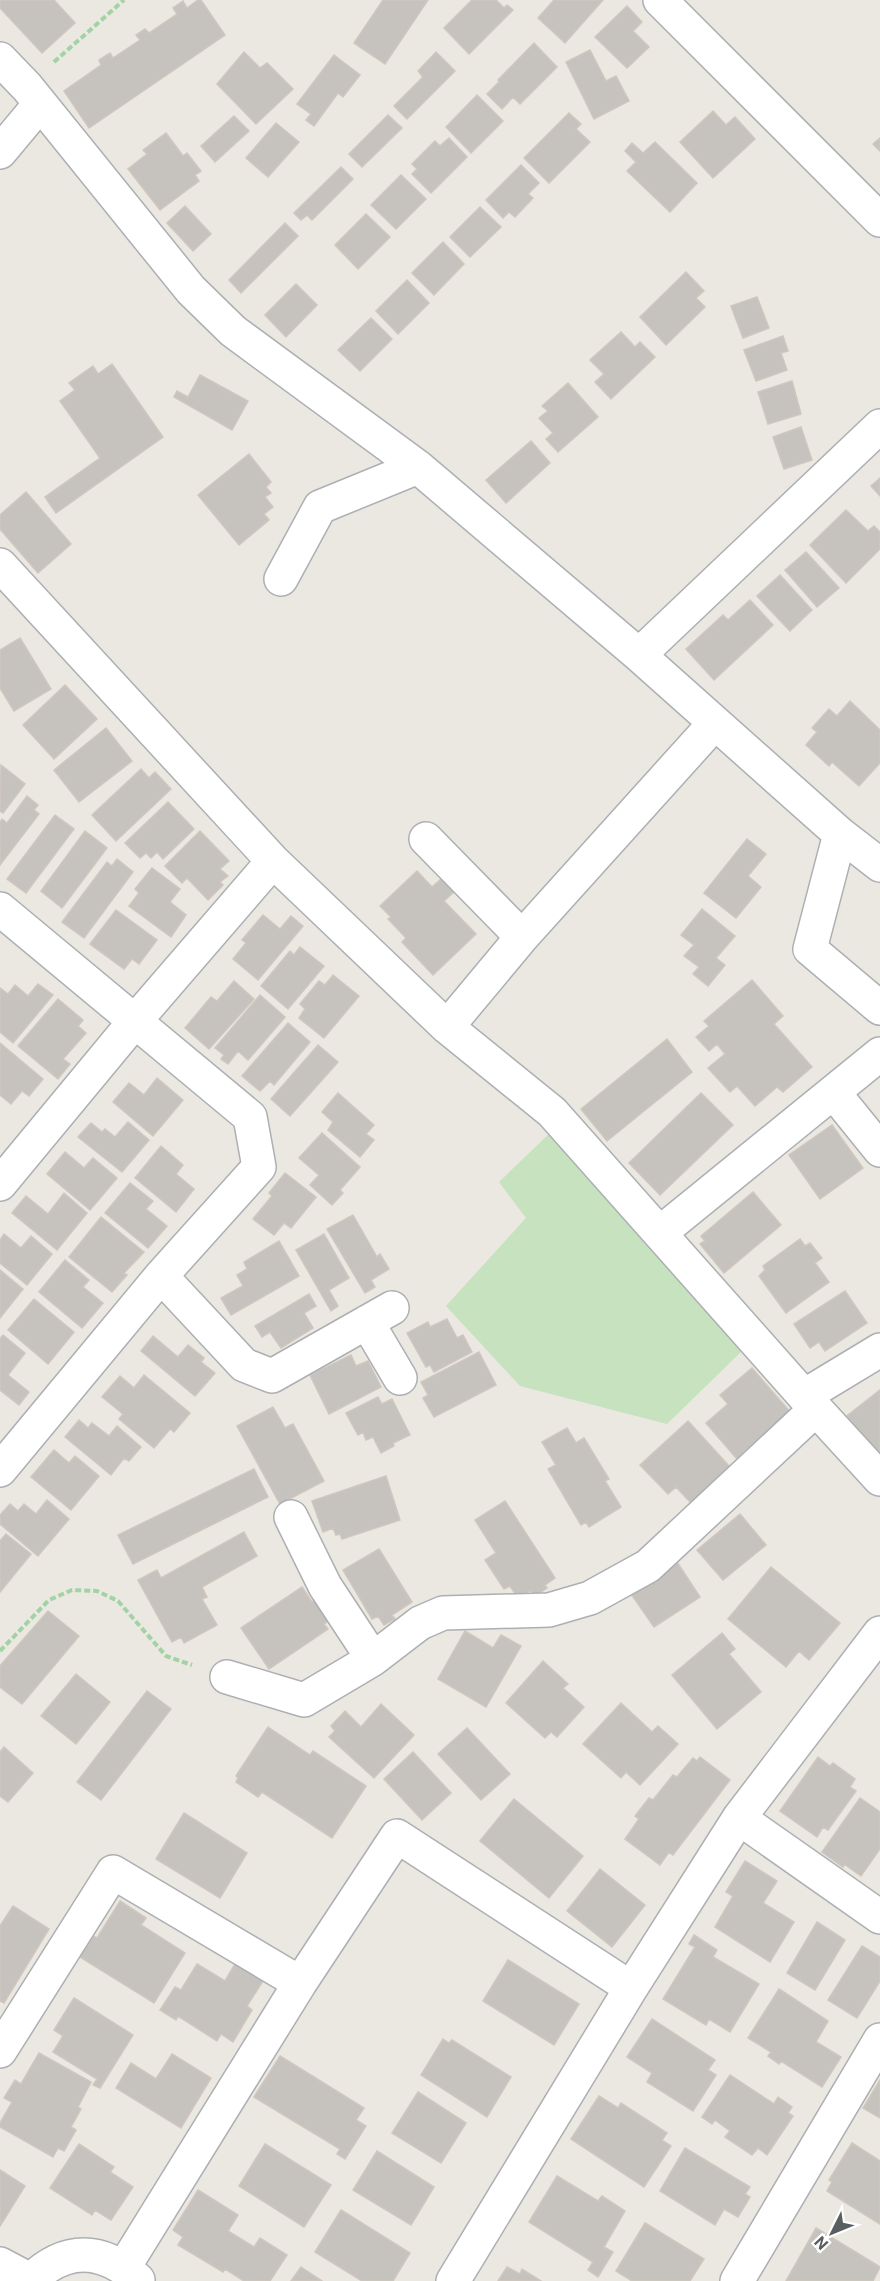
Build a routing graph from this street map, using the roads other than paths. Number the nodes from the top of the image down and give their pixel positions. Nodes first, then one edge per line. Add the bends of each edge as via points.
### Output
1 (660, 0) edge
2 (0, 59) edge
3 (34, 95) junction
4 (0, 152) edge
5 (880, 220) edge
6 (880, 426) edge
7 (418, 467) junction
8 (0, 565) edge
9 (281, 579) dead end
10 (639, 655) junction
11 (714, 724) junction
12 (840, 834) junction
13 (426, 839) dead end
14 (273, 861) junction
15 (880, 865) edge
16 (0, 909) edge
17 (522, 937) junction
18 (880, 1008) edge
19 (135, 1022) junction
20 (447, 1027) junction
21 (880, 1054) edge
22 (834, 1093) junction
23 (880, 1150) edge
24 (0, 1185) edge
25 (661, 1232) junction
26 (161, 1276) junction
27 (880, 1350) edge
28 (400, 1378) dead end
29 (810, 1403) junction
30 (0, 1470) edge
31 (880, 1479) edge
32 (291, 1517) dead end
33 (880, 1633) edge
34 (373, 1659) junction
35 (227, 1677) road end
36 (739, 1818) junction
37 (880, 1917) edge
38 (300, 1983) junction
39 (631, 1988) junction
40 (880, 2040) edge
41 (0, 2051) edge
42 (0, 2264) edge
43 (131, 2274) edge
44 (30, 2281) edge
45 (453, 2281) edge
46 (737, 2281) edge

1 - 5 street
2 - 3 street
3 - 4 street
3 - 7 street via 191,290 232,331
6 - 10 street
7 - 9 street via 320,507
7 - 10 street
8 - 14 street
10 - 11 street
11 - 12 street
11 - 17 street
12 - 15 street
12 - 18 street via 810,949
13 - 17 street
14 - 19 street
14 - 20 street
16 - 19 street
17 - 20 street
19 - 24 street
19 - 26 street via 250,1117 259,1167
20 - 25 street via 552,1112
21 - 22 street
22 - 23 street
22 - 25 street
25 - 29 street
26 - 28 street via 244,1365 272,1376 379,1315
26 - 30 street
27 - 29 street
29 - 31 street
29 - 34 street via 648,1566 590,1598 549,1610 442,1612 420,1623
32 - 34 street via 325,1586
33 - 36 street
34 - 35 street via 304,1700
36 - 37 street
36 - 39 street
38 - 39 street via 397,1836
38 - 41 street via 113,1872
38 - 43 street
39 - 45 street
40 - 46 street
42 - 44 street
43 - 44 street via 105,2258 85,2254 64,2257 46,2266

